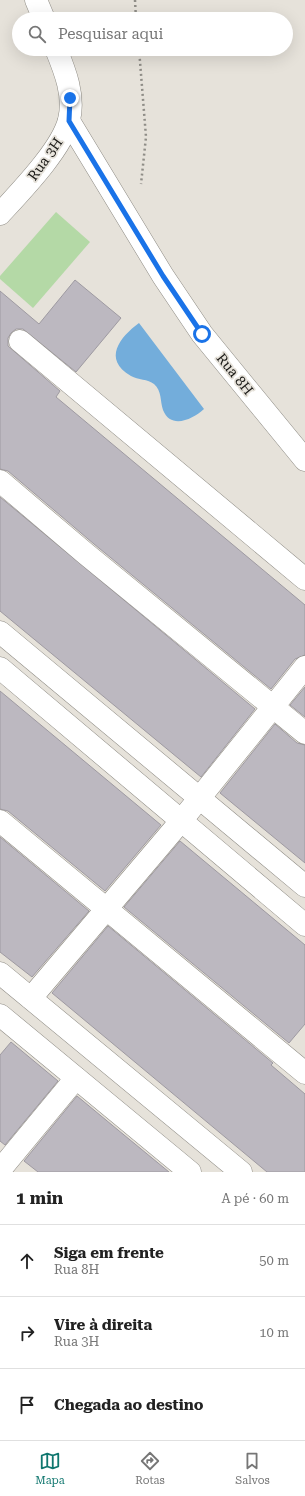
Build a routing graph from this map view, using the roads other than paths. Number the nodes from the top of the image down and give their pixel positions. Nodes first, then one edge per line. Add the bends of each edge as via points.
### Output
1 (36, 0) edge
2 (41, 12) edge
3 (59, 56) edge
4 (69, 121) junction
5 (0, 214) edge
6 (20, 341) dead end
7 (305, 460) edge
8 (0, 481) edge
9 (305, 579) edge
10 (0, 632) edge
11 (305, 667) edge
12 (0, 668) edge
13 (273, 706) junction
14 (305, 732) edge
15 (200, 797) junction
16 (0, 821) edge
17 (181, 821) junction
18 (305, 886) edge
19 (107, 908) junction
20 (305, 925) edge
21 (0, 973) edge
22 (31, 998) junction
23 (0, 1015) edge
24 (305, 1074) edge
25 (76, 1078) junction
26 (4, 1168) edge
27 (190, 1172) edge
28 (241, 1172) edge

1 - 2 street
3 - 4 street, Rua 3H via 67,75
4 - 5 street, Rua 3H via 57,145 43,164
4 - 7 street, Rua 8H via 163,276 202,334
6 - 9 street
8 - 13 street
10 - 15 street
11 - 13 street
12 - 17 street
13 - 14 street
13 - 15 street
15 - 17 street
15 - 18 street
16 - 19 street
17 - 19 street
17 - 20 street
19 - 22 street
19 - 24 street
21 - 22 street
22 - 28 street
23 - 25 street
25 - 26 street
25 - 27 street

